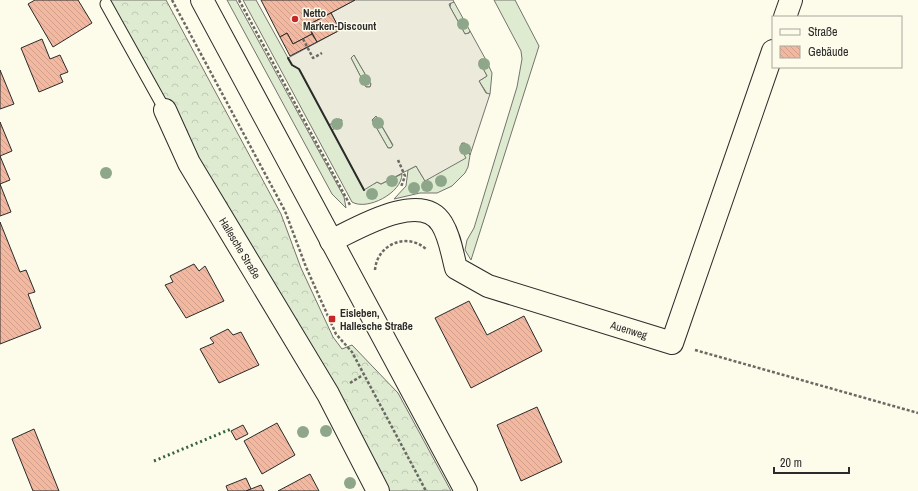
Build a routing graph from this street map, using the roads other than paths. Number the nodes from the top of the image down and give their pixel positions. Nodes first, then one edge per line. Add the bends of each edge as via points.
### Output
1 (202, 0) edge
2 (791, 0) edge
3 (106, 4) dead end
4 (785, 16) edge
5 (772, 54) edge
6 (165, 110) joint
7 (330, 241) junction
8 (378, 491) edge
9 (466, 491) edge

1 - 7 street
2 - 4 street
3 - 6 lane, Hallesche Straße
5 - 7 street, Auenweg via 672,343 488,286 456,268 446,230 436,215 427,211 413,209 402,212
6 - 8 street, Hallesche Straße via 190,163 328,394
7 - 9 street

